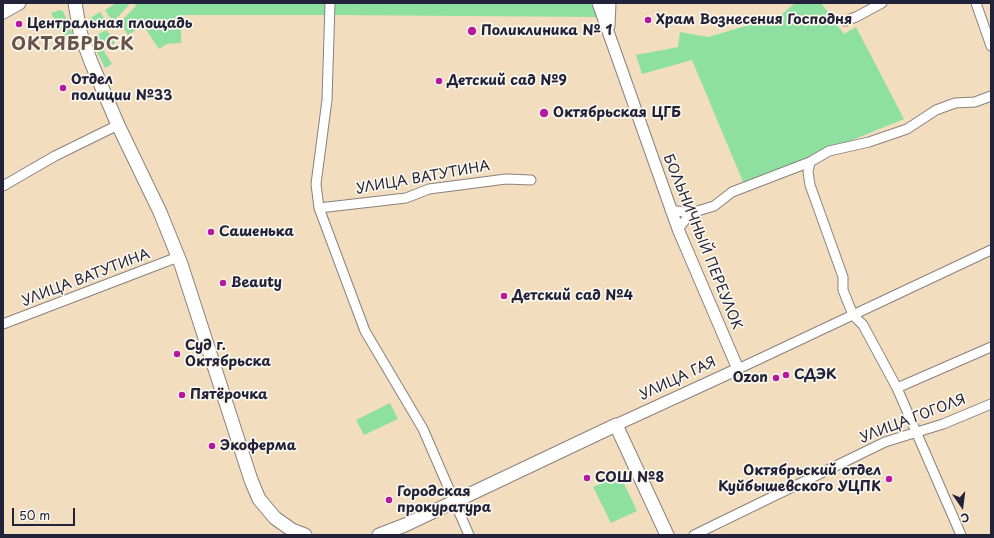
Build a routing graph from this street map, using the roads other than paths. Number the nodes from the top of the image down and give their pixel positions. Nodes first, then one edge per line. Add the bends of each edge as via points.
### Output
1 (19, 3) edge
2 (75, 3) edge
3 (330, 3) edge
4 (598, 3) edge
5 (610, 3) edge
6 (882, 3) edge
7 (976, 3) edge
8 (3, 12) edge
9 (845, 21) dead end
10 (609, 36) junction
11 (991, 46) edge
12 (991, 96) edge
13 (118, 124) junction
14 (810, 162) junction
15 (532, 180) dead end
16 (3, 186) edge
17 (319, 208) junction
18 (670, 210) junction
19 (691, 213) junction
20 (678, 229) junction
21 (991, 250) edge
22 (178, 257) junction
23 (853, 315) junction
24 (3, 324) edge
25 (991, 347) edge
26 (738, 369) junction
27 (897, 388) junction
28 (991, 404) edge
29 (616, 426) junction
30 (916, 432) junction
31 (453, 501) junction
32 (290, 532) edge
33 (305, 535) edge
34 (379, 535) edge
35 (469, 535) edge
36 (667, 535) edge
37 (694, 535) edge
38 (961, 535) edge

1 - 8 main road
2 - 13 main road via 80,32
3 - 17 street via 327,100 316,184
4 - 10 street, БОЛЬНИЧНЫЙ ПЕРЕУЛОК
5 - 10 street, БОЛЬНИЧНЫЙ ПЕРЕУЛОК
6 - 9 street via 856,18
7 - 11 street
10 - 18 street, БОЛЬНИЧНЫЙ ПЕРЕУЛОК
12 - 14 street via 975,102 955,103 936,110 907,129 869,142 829,151
13 - 16 street
13 - 22 main road via 160,212
14 - 19 street via 732,192 714,206
14 - 23 street via 810,185 843,277 843,290
15 - 17 street, УЛИЦА ВАТУТИНА via 498,180 429,189 406,198
17 - 31 street via 365,331 423,429
18 - 19 street
18 - 20 street, БОЛЬНИЧНЫЙ ПЕРЕУЛОК
19 - 20 street
20 - 26 street, БОЛЬНИЧНЫЙ ПЕРЕУЛОК
21 - 23 street, УЛИЦА ГАЯ
22 - 24 street, УЛИЦА ВАТУТИНА
22 - 32 main road via 251,480 259,499 274,518
23 - 26 street, УЛИЦА ГАЯ
23 - 27 street via 863,325
25 - 27 street
26 - 29 street, УЛИЦА ГАЯ
27 - 30 street
28 - 30 street, УЛИЦА ГОГОЛЯ
29 - 31 main road, УЛИЦА ГАЯ
29 - 36 main road
30 - 37 street, УЛИЦА ГОГОЛЯ via 885,442
30 - 38 street
31 - 34 main road, УЛИЦА ГАЯ
31 - 35 street
32 - 33 main road

